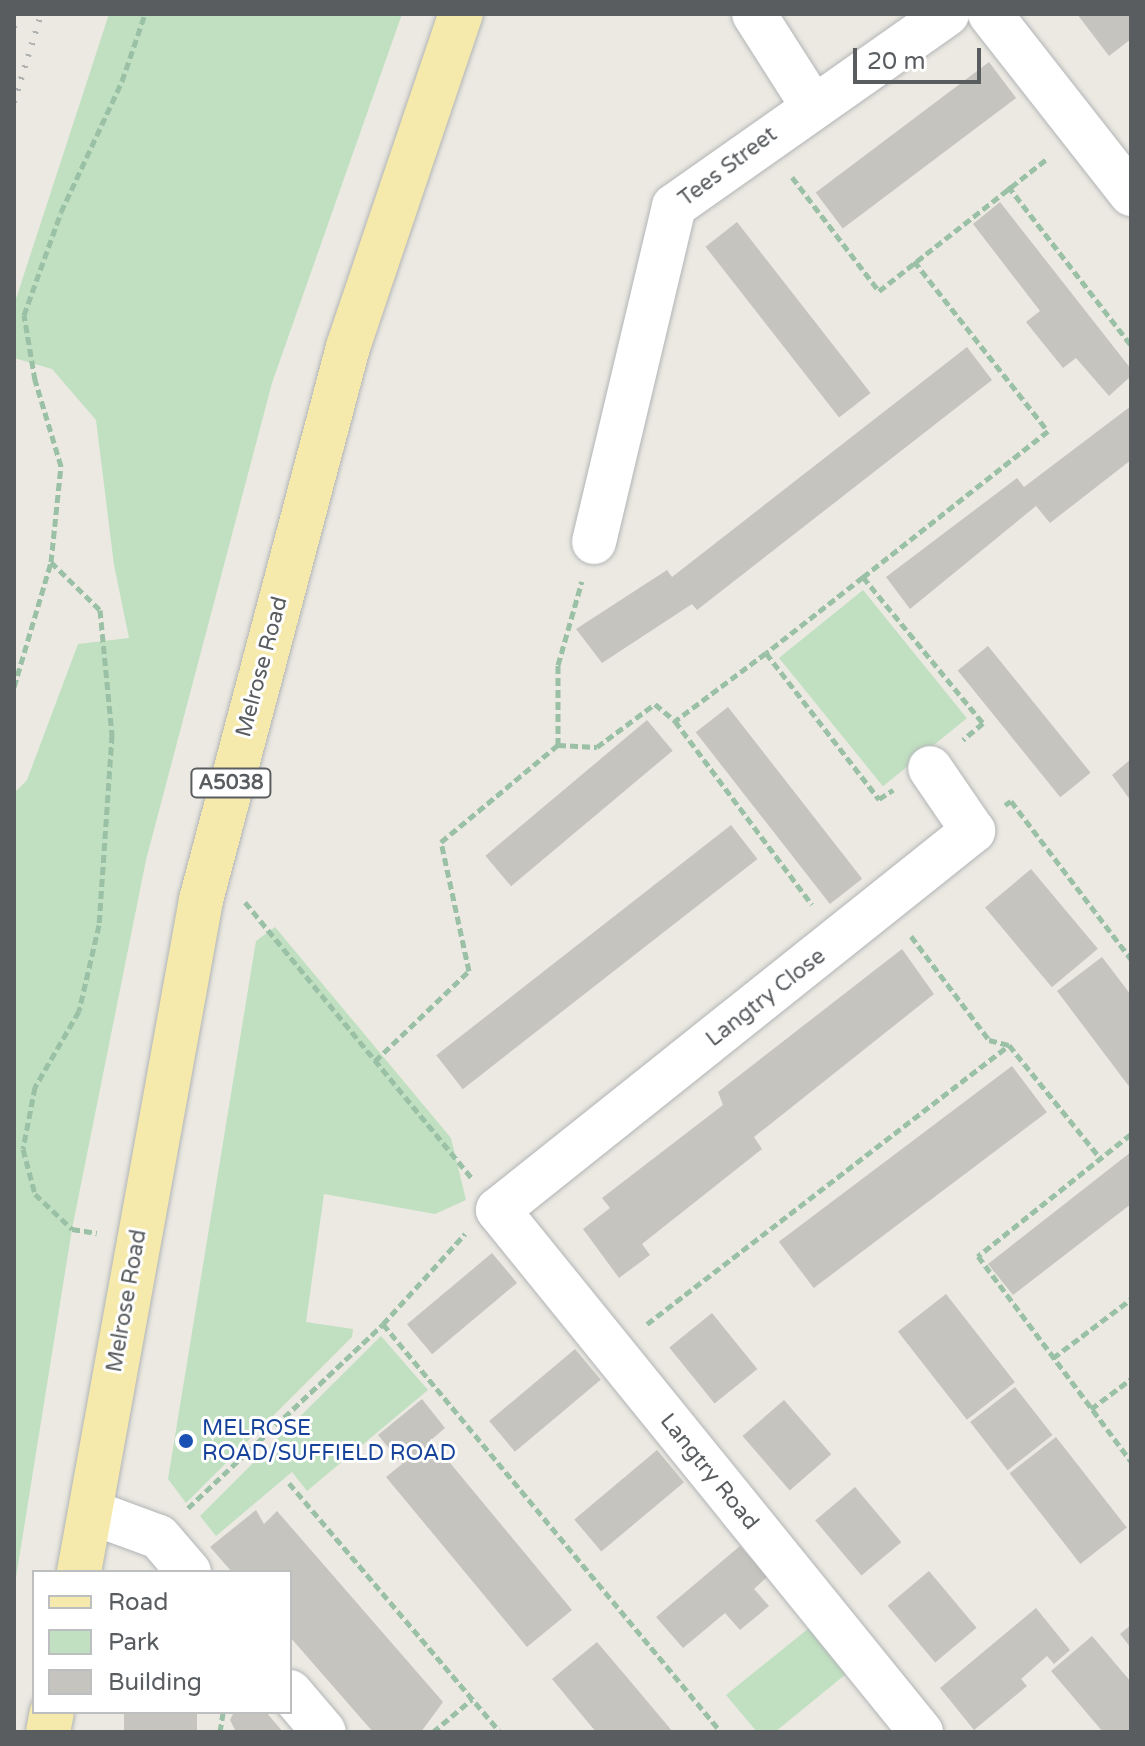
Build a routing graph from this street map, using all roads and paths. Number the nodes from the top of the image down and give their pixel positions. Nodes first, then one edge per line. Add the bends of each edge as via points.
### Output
1 (145, 14) edge
2 (461, 14) edge
3 (754, 14) edge
4 (947, 14) edge
5 (990, 14) edge
6 (812, 105) junction
7 (1081, 134) junction
8 (763, 140) junction
9 (1008, 186) junction
10 (1131, 194) edge
11 (914, 261) junction
12 (1131, 345) edge
13 (594, 542) joint
14 (51, 562) junction
15 (863, 577) junction
16 (766, 653) junction
17 (14, 687) edge
18 (675, 721) junction
19 (558, 745) junction
20 (930, 768) junction
21 (973, 831) junction
22 (211, 861) junction
23 (886, 903) junction
24 (838, 940) junction
25 (1131, 959) edge
26 (1009, 1045) junction
27 (375, 1061) junction
28 (1131, 1134) edge
29 (1101, 1159) junction
30 (495, 1207) junction
31 (137, 1240) junction
32 (1131, 1299) edge
33 (383, 1324) junction
34 (612, 1352) junction
35 (1053, 1358) junction
36 (1131, 1379) edge
37 (1091, 1409) junction
38 (1131, 1461) edge
39 (289, 1483) dead end
40 (91, 1512) junction
41 (159, 1537) junction
42 (79, 1570) edge
43 (187, 1570) edge
44 (292, 1694) edge
45 (472, 1699) junction
46 (324, 1732) edge
47 (433, 1732) edge
48 (500, 1732) edge
49 (721, 1732) edge
50 (921, 1732) edge

1 - 14 path via 122,81 61,212 24,315 35,380 61,466
2 - 22 main road, Melrose Road / A5038 via 348,347
3 - 6 street
4 - 6 street, Tees Street
5 - 7 street
6 - 8 street, Tees Street
7 - 9 path
7 - 10 street
8 - 11 path via 879,291
8 - 13 street, Tees Street via 674,206
9 - 11 path
9 - 12 path
11 - 15 path via 1048,431
13 - 19 path via 558,665
14 - 17 path
14 - 31 path via 100,610 112,735 99,925 79,1011 35,1087 23,1149 35,1194 72,1229
15 - 16 path
15 - 20 path via 983,723
16 - 18 path
16 - 20 path via 879,799
18 - 19 path via 655,704 597,747
18 - 24 path
19 - 27 path via 441,842 469,971
20 - 21 street
21 - 23 street, Langtry Close
21 - 25 path via 1011,801
22 - 27 path
22 - 31 main road, Melrose Road / A5038
23 - 24 street, Langtry Close
23 - 26 path via 989,1040
24 - 30 street, Langtry Close
26 - 29 path
26 - 34 path
27 - 30 path
28 - 29 path
29 - 35 path via 978,1256
30 - 33 path
30 - 34 street, Langtry Road
31 - 40 main road, Melrose Road / A5038
32 - 35 path
33 - 41 path
33 - 49 path
34 - 50 street, Langtry Road
35 - 37 path
36 - 37 path
37 - 38 path
39 - 45 path
40 - 41 street
40 - 42 main road, Melrose Road / A5038
41 - 43 street
44 - 46 street
45 - 47 path
45 - 48 path

